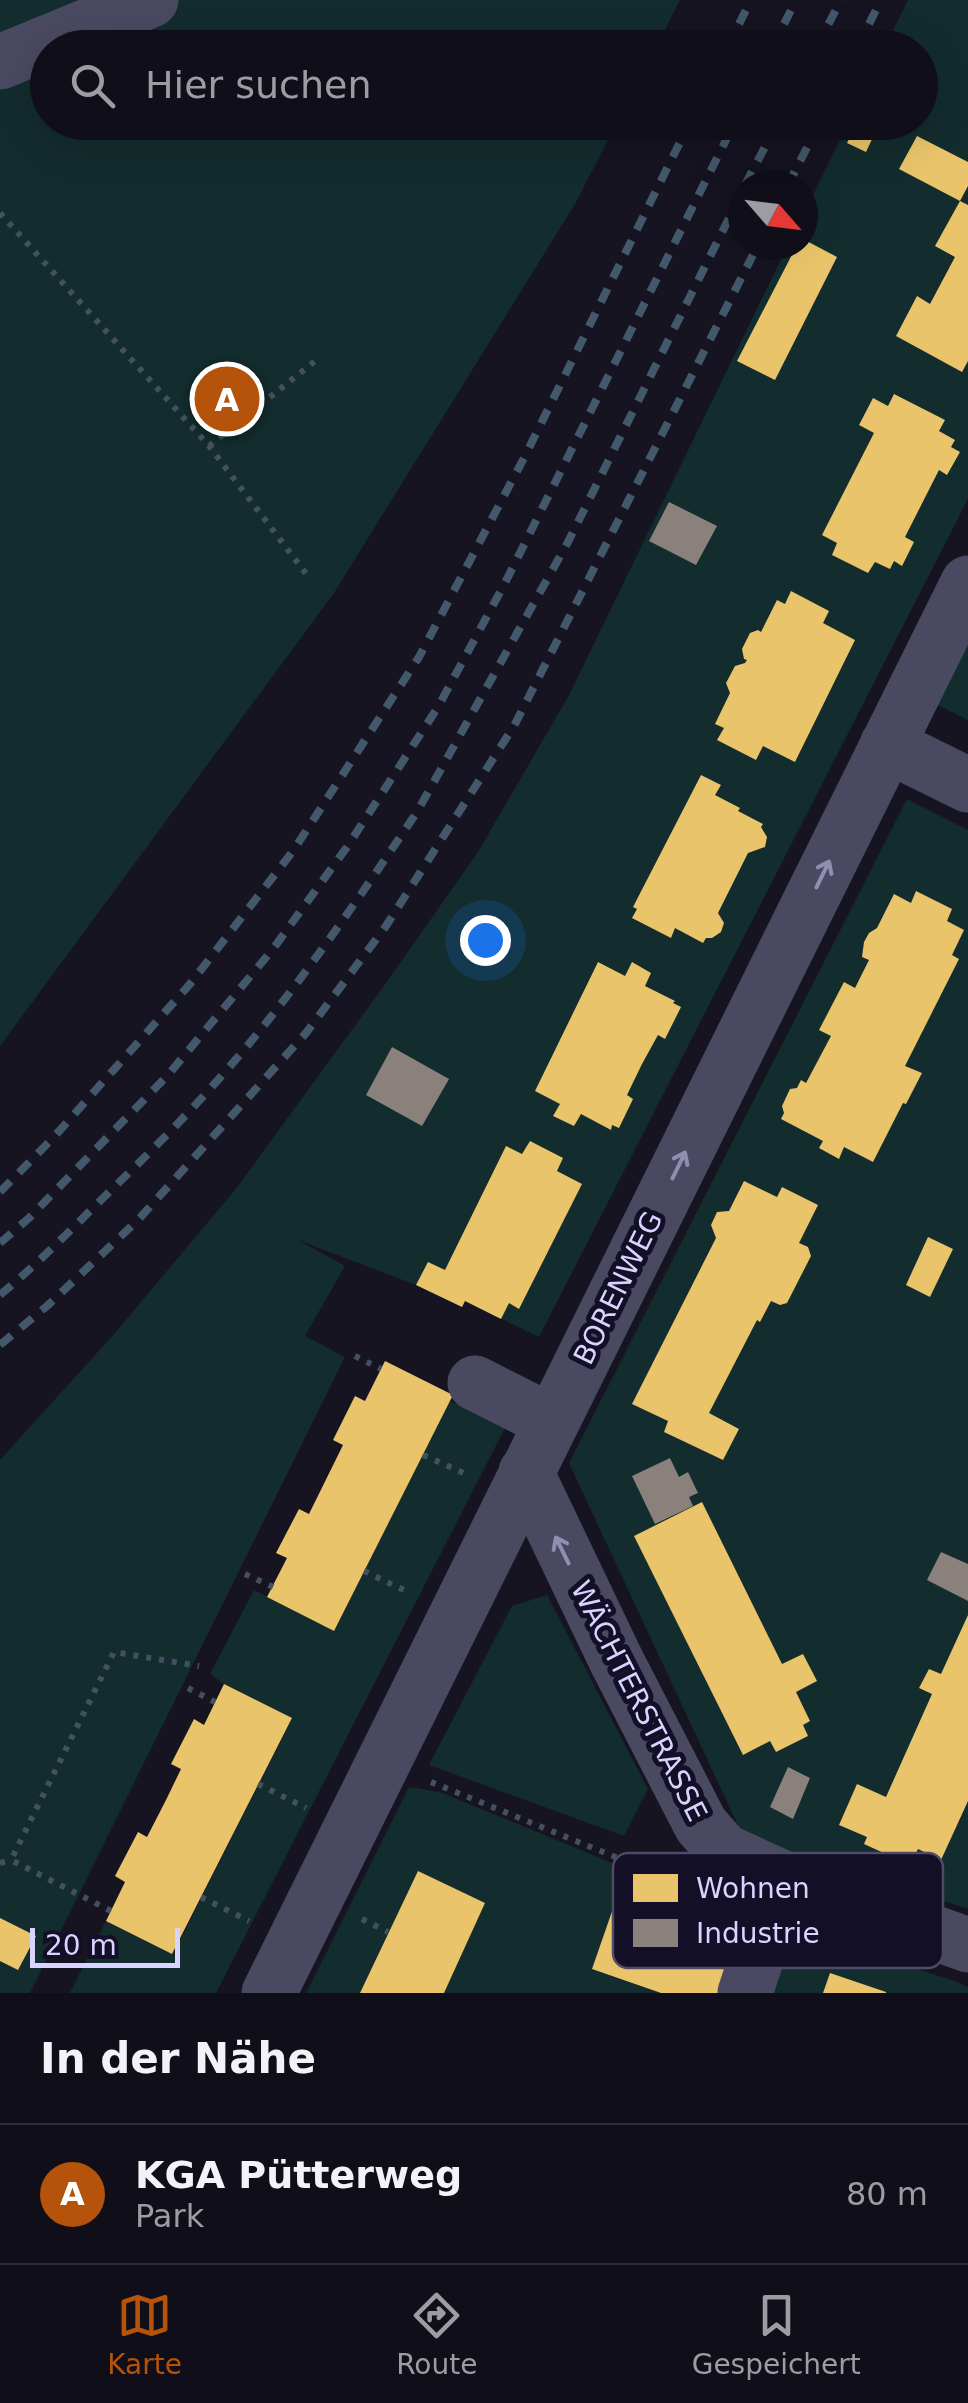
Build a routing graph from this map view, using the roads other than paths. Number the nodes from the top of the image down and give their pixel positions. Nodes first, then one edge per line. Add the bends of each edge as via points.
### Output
1 (150, 0) edge
2 (77, 30) edge
3 (30, 50) edge
4 (0, 62) edge
5 (968, 583) edge
6 (887, 746) junction
7 (968, 785) edge
8 (475, 1383) dead end
9 (552, 1422) junction
10 (526, 1472) junction
11 (728, 1853) edge
12 (943, 1936) edge
13 (968, 1945) edge
14 (753, 1968) edge
15 (268, 1993) edge
16 (745, 1993) edge

1 - 2 street
3 - 4 street
5 - 6 street, BORENWEG
6 - 7 street
9 -> 6 street, BORENWEG
8 - 9 street
9 - 10 street, BORENWEG
11 -> 10 street, WÄCHTERSTRASSE via 692,1808
10 - 15 street, BORENWEG
12 - 13 street, WÄCHTERSTRASSE
14 - 16 street

